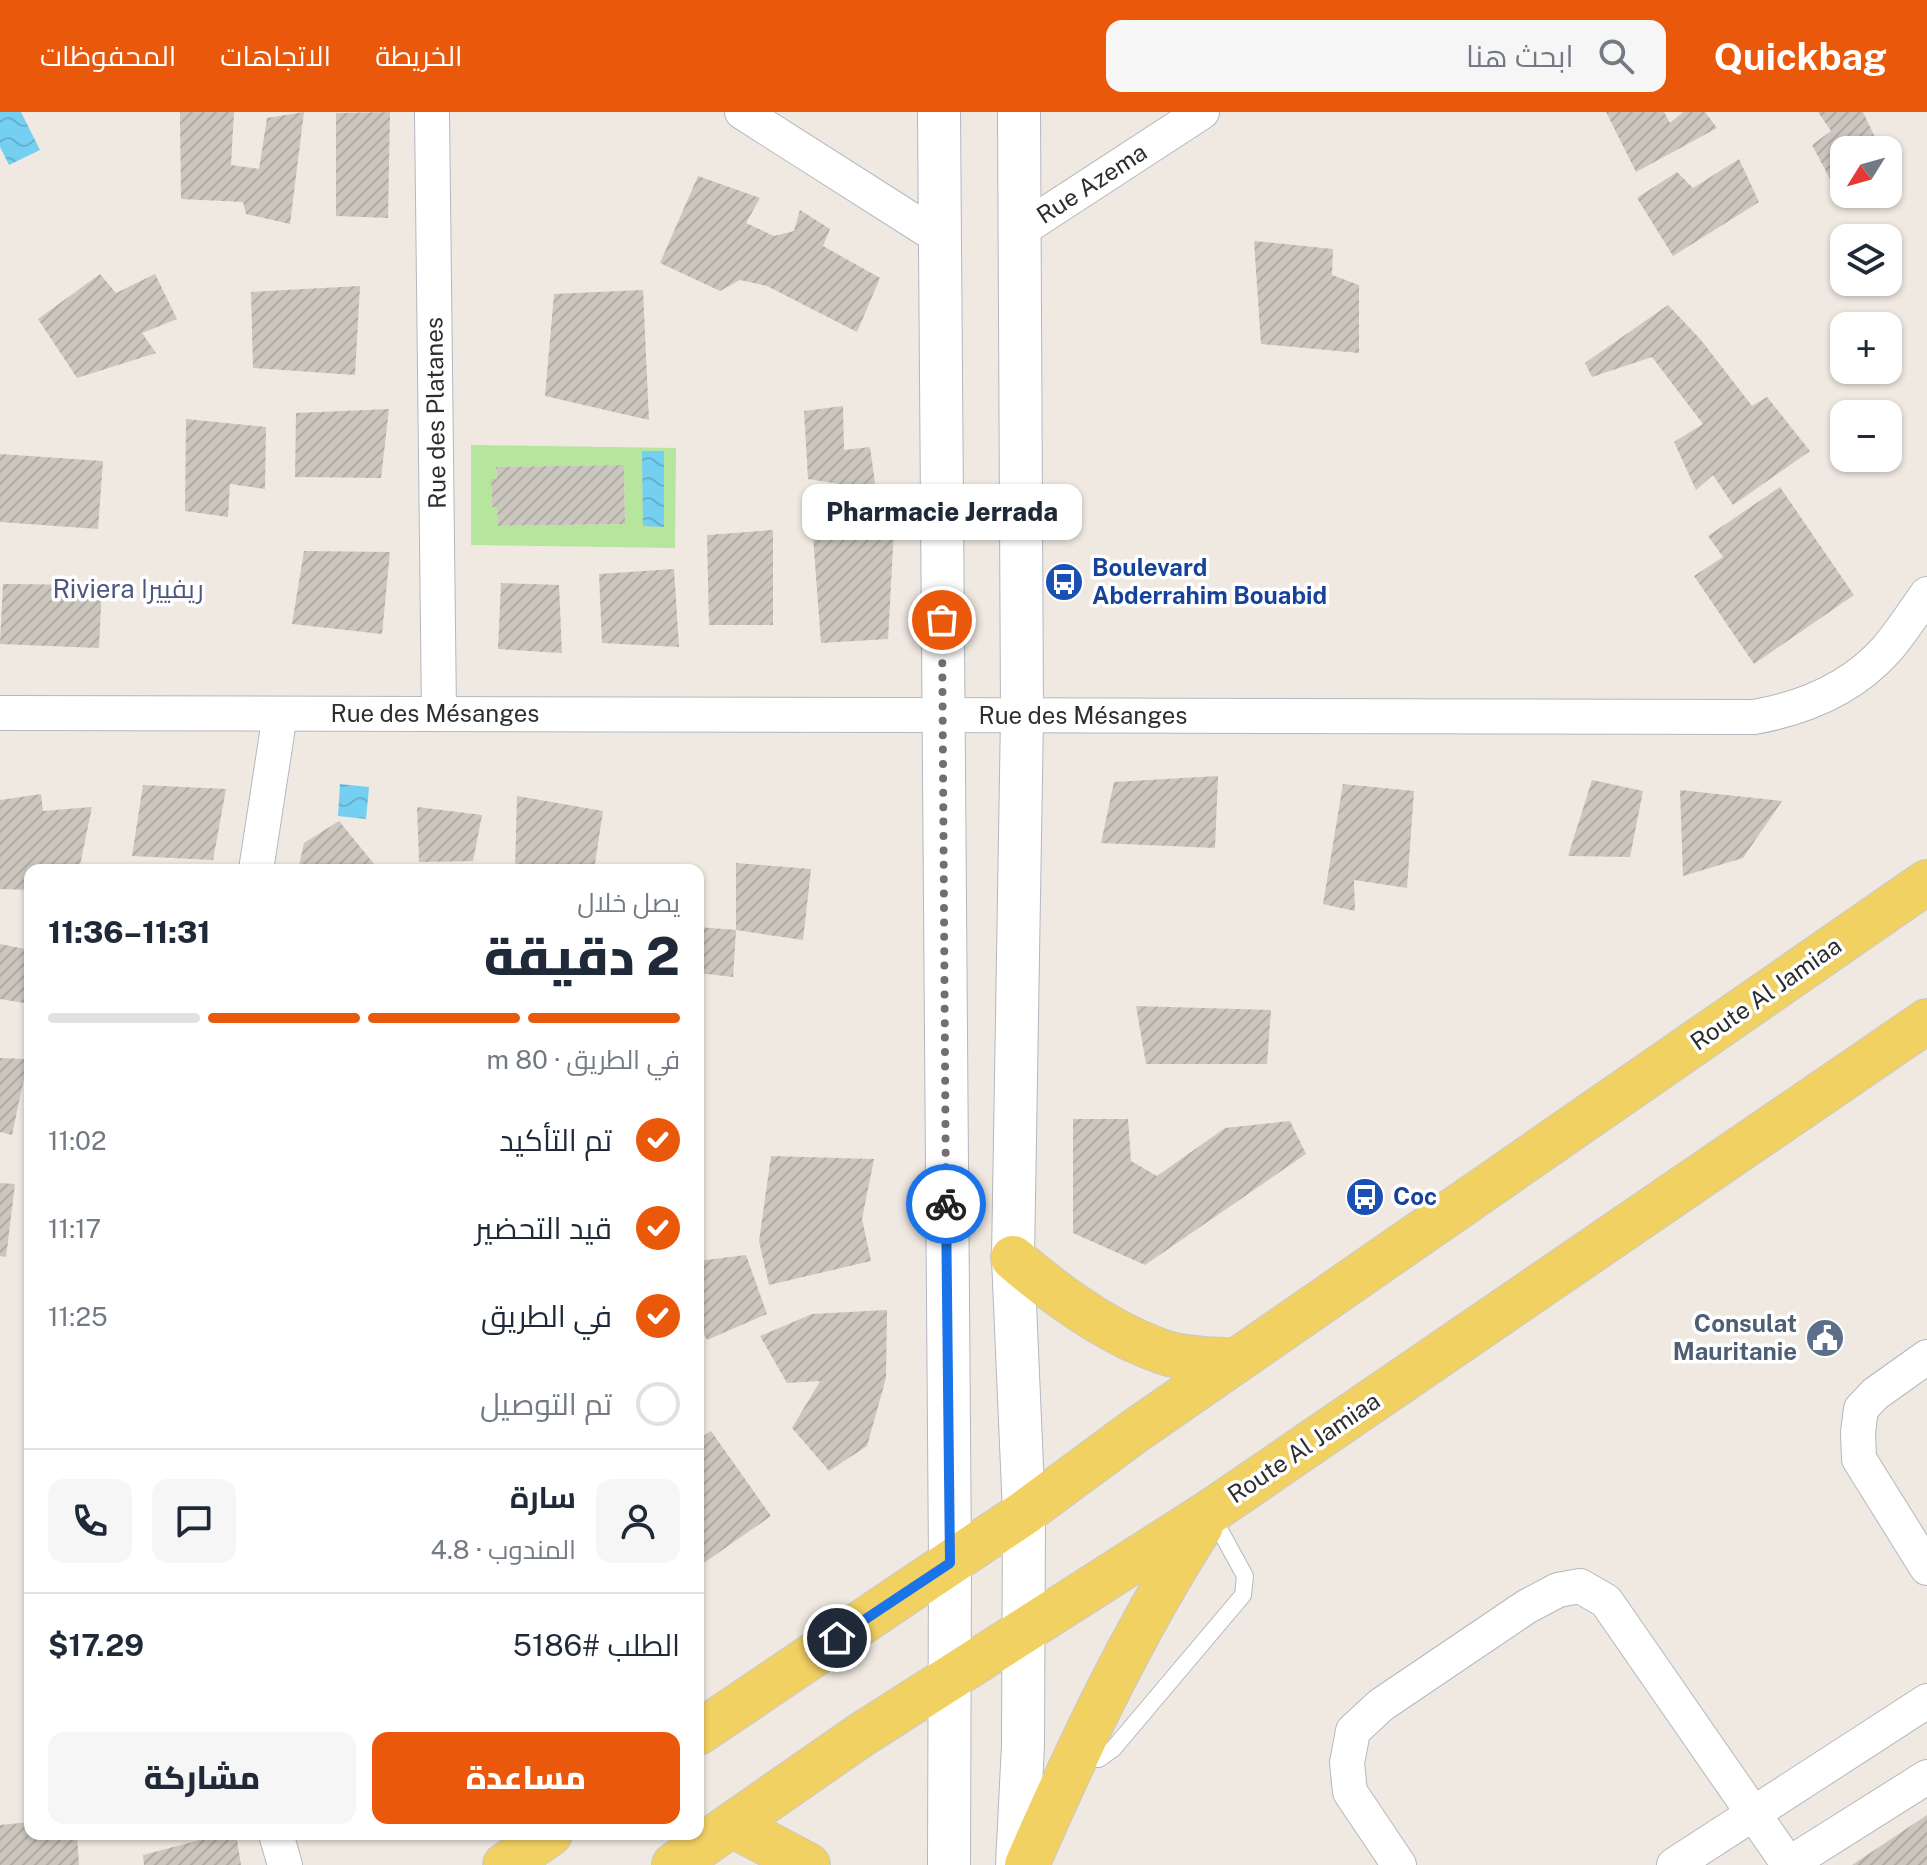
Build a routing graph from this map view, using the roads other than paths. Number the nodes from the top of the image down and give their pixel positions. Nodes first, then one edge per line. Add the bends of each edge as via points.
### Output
1 (432, 112) edge
2 (742, 112) edge
3 (939, 112) edge
4 (1019, 112) edge
5 (1202, 112) edge
6 (1021, 230) junction
7 (940, 238) junction
8 (1927, 594) edge
9 (0, 713) edge
10 (280, 714) junction
11 (439, 714) junction
12 (943, 715) junction
13 (1022, 716) junction
14 (257, 864) edge
15 (1927, 882) edge
16 (1927, 1021) edge
17 (1013, 1258) junction
18 (1927, 1357) edge
19 (1236, 1361) junction
20 (1210, 1512) junction
21 (1024, 1513) junction
22 (950, 1563) junction
23 (1927, 1568) edge
24 (1024, 1632) junction
25 (951, 1676) junction
26 (1927, 1701) edge
27 (704, 1729) edge
28 (1073, 1759) junction
29 (1927, 1777) edge
30 (1754, 1811) junction
31 (732, 1825) junction
32 (278, 1840) edge
33 (541, 1840) edge
34 (1789, 1864) edge
35 (285, 1865) edge
36 (505, 1865) edge
37 (674, 1865) edge
38 (808, 1865) edge
39 (949, 1865) edge
40 (1017, 1865) edge
41 (1027, 1865) edge
42 (1399, 1865) edge
43 (1674, 1865) edge

1 - 11 street, Rue des Platanes
2 - 7 street
3 - 7 street
4 - 6 street
5 - 6 street, Rue Azema
6 - 13 street
7 - 12 street
8 - 13 street, Rue des Mésanges via 1888,649 1866,670 1814,702 1754,717
9 - 10 street, Rue des Mésanges
10 - 11 street, Rue des Mésanges
10 - 14 street
11 - 12 street, Rue des Mésanges
12 - 13 street, Rue des Mésanges
12 - 22 street
13 - 17 street
15 - 19 main road, Route Al Jamiaa
16 - 20 main road, Route Al Jamiaa
17 - 19 main road via 1052,1291 1164,1353
17 - 21 street
18 - 23 street via 1861,1409 1858,1433 1859,1459
19 - 21 main road, Route Al Jamiaa
20 - 24 main road, Route Al Jamiaa
20 - 28 main road via 1127,1651
20 - 28 lane via 1245,1576 1243,1595 1113,1749 1099,1759
21 - 22 main road, Route Al Jamiaa
21 - 24 street
22 - 25 street
22 - 27 main road, Route Al Jamiaa
24 - 25 main road, Route Al Jamiaa
24 - 40 street
25 - 31 main road, Route Al Jamiaa
25 - 39 street
26 - 30 street
28 - 41 main road
29 - 34 street
30 - 34 street
30 - 42 street via 1606,1601 1580,1586 1558,1590 1526,1607 1381,1705 1353,1731 1347,1763 1350,1792
30 - 43 street
31 - 37 main road, Route Al Jamiaa
31 - 38 main road
32 - 35 street
33 - 36 main road

